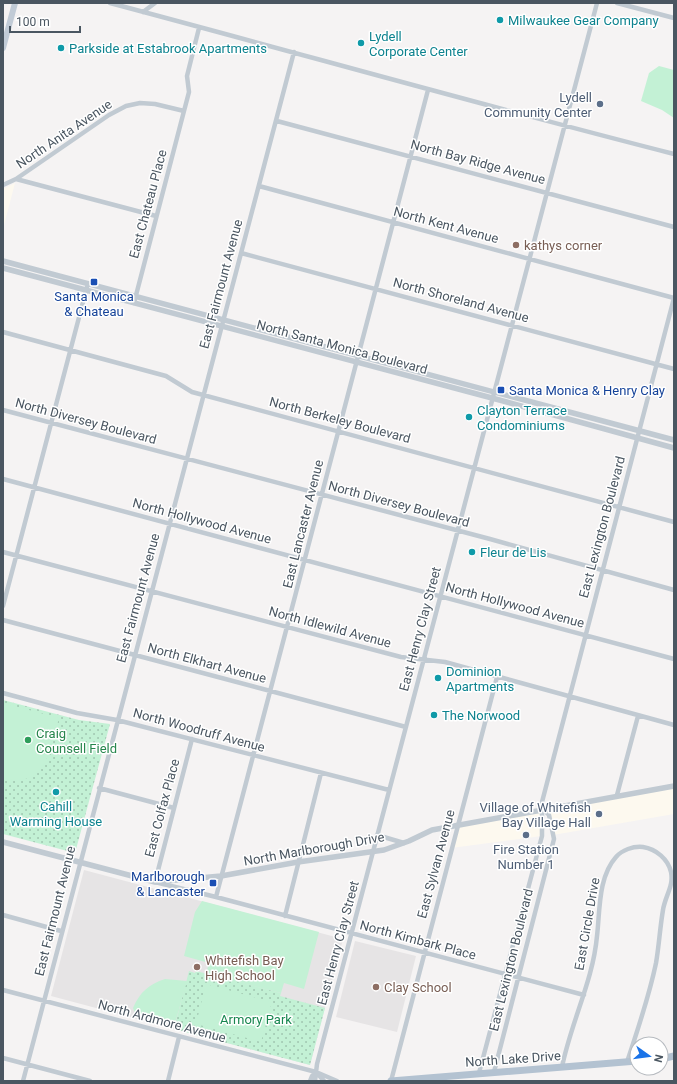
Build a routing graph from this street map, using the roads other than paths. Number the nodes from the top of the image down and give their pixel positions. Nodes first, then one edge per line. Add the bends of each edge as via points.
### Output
1 (15, 3) edge
2 (110, 3) edge
3 (155, 3) edge
4 (597, 3) edge
5 (617, 3) edge
6 (143, 12) junction
7 (674, 18) edge
8 (199, 28) junction
9 (3, 48) edge
10 (294, 52) junction
11 (428, 90) junction
12 (184, 111) junction
13 (277, 120) junction
14 (564, 125) junction
15 (674, 154) edge
16 (411, 156) junction
17 (16, 179) junction
18 (3, 185) edge
19 (259, 186) junction
20 (547, 192) junction
21 (156, 216) junction
22 (393, 222) junction
23 (674, 227) edge
24 (241, 253) junction
25 (529, 258) junction
26 (3, 261) edge
27 (3, 268) edge
28 (88, 284) junction
29 (376, 289) junction
30 (86, 290) junction
31 (135, 296) junction
32 (674, 298) edge
33 (134, 303) junction
34 (223, 319) junction
35 (511, 325) junction
36 (221, 326) junction
37 (3, 332) edge
38 (70, 350) junction
39 (358, 355) junction
40 (356, 362) junction
41 (656, 364) junction
42 (674, 369) edge
43 (494, 391) junction
44 (203, 395) junction
45 (492, 398) junction
46 (3, 410) edge
47 (51, 423) junction
48 (639, 430) junction
49 (338, 432) junction
50 (637, 438) junction
51 (674, 440) edge
52 (674, 448) edge
53 (186, 459) junction
54 (474, 467) junction
55 (3, 479) edge
56 (34, 487) junction
57 (322, 495) junction
58 (618, 507) junction
59 (674, 522) edge
60 (169, 524) junction
61 (457, 531) junction
62 (3, 552) edge
63 (16, 555) junction
64 (305, 560) junction
65 (602, 571) junction
66 (674, 590) edge
67 (152, 591) junction
68 (440, 596) junction
69 (3, 606) edge
70 (3, 620) edge
71 (287, 627) junction
72 (585, 635) junction
73 (135, 655) junction
74 (423, 660) junction
75 (674, 660) edge
76 (497, 677) junction
77 (270, 691) junction
78 (3, 693) edge
79 (569, 696) junction
80 (638, 716) junction
81 (117, 720) junction
82 (674, 725) edge
83 (406, 727) junction
84 (192, 740) junction
85 (254, 755) junction
86 (321, 773) junction
87 (674, 786) edge
88 (100, 788) junction
89 (389, 790) junction
90 (618, 795) junction
91 (174, 808) junction
92 (543, 809) junction
93 (458, 824) junction
94 (377, 835) junction
95 (3, 842) edge
96 (404, 843) junction
97 (373, 852) junction
98 (79, 862) junction
99 (298, 862) junction
100 (221, 876) junction
101 (154, 882) junction
102 (216, 897) junction
103 (3, 915) edge
104 (285, 916) junction
105 (61, 931) junction
106 (351, 934) junction
107 (424, 952) junction
108 (505, 974) junction
109 (518, 978) junction
110 (3, 990) edge
111 (584, 995) junction
112 (44, 1001) junction
113 (179, 1037) junction
114 (3, 1058) edge
115 (627, 1062) joint
116 (27, 1064) junction
117 (562, 1067) junction
118 (316, 1072) junction
119 (494, 1072) junction
120 (479, 1074) junction
121 (23, 1081) edge
122 (90, 1081) edge
123 (168, 1081) edge
124 (310, 1081) edge
125 (315, 1081) edge
126 (324, 1081) edge
127 (337, 1081) edge
128 (391, 1081) edge

1 - 9 main road
2 - 6 street
3 - 6 street
4 - 14 street, East Henry Clay Street
5 - 7 street
6 - 8 street
8 - 10 street
8 - 12 street, East Chateau Place via 187,76 188,92
10 - 11 street
10 - 13 street, East Fairmount Avenue
11 - 14 street
11 - 16 street, East Lancaster Avenue
12 - 17 street, North Anita Avenue via 155,104 140,103 126,106
12 - 21 street, East Chateau Place
13 - 16 street, North Bay Ridge Avenue
13 - 19 street, East Fairmount Avenue
14 - 15 street
14 - 20 street, East Henry Clay Street
16 - 20 street, North Bay Ridge Avenue
16 - 22 street, East Lancaster Avenue
17 - 18 street, North Anita Avenue
17 - 21 street
19 - 22 street, North Kent Avenue
19 - 24 street, East Fairmount Avenue
20 - 23 street, North Bay Ridge Avenue
20 - 25 street, East Henry Clay Street
21 - 31 street, East Chateau Place
22 - 25 street, North Kent Avenue
22 - 29 street, East Lancaster Avenue
24 - 29 street, North Shoreland Avenue
24 - 34 street, East Fairmount Avenue
25 - 32 street, North Kent Avenue
25 - 35 street, East Henry Clay Street
26 - 28 street, North Santa Monica Boulevard
27 - 30 street, North Santa Monica Boulevard
28 - 30 street
28 - 31 street, North Santa Monica Boulevard
29 - 35 street, North Shoreland Avenue
29 - 39 street, East Lancaster Avenue
30 - 33 street, North Santa Monica Boulevard
30 - 38 street
31 - 33 street, East Chateau Place
31 - 34 street, North Santa Monica Boulevard
32 - 41 street, East Lexington Boulevard
33 - 36 street, North Santa Monica Boulevard
34 - 36 street, East Fairmount Avenue
34 - 39 street, North Santa Monica Boulevard
35 - 41 street, North Shoreland Avenue
35 - 43 street, East Henry Clay Street
36 - 40 street, North Santa Monica Boulevard
36 - 44 street, East Fairmount Avenue
37 - 38 street, North Berkeley Boulevard
38 - 44 street, North Berkeley Boulevard via 166,376 184,388
38 - 47 street
39 - 40 street, East Lancaster Avenue
39 - 43 street, North Santa Monica Boulevard
40 - 45 street, North Santa Monica Boulevard
40 - 49 street, East Lancaster Avenue
41 - 42 street, North Shoreland Avenue
41 - 48 street, East Lexington Boulevard
43 - 45 street, East Henry Clay Street
43 - 48 street, North Santa Monica Boulevard
44 - 49 street, North Berkeley Boulevard
44 - 53 street, East Fairmount Avenue
45 - 50 street, North Santa Monica Boulevard
45 - 54 street, East Henry Clay Street
46 - 47 street, North Diversey Boulevard
47 - 53 street, North Diversey Boulevard
47 - 56 street
48 - 50 street, East Lexington Boulevard
48 - 51 street, North Santa Monica Boulevard
49 - 54 street, North Berkeley Boulevard
49 - 57 street, East Lancaster Avenue
50 - 52 street, North Santa Monica Boulevard
50 - 58 street, East Lexington Boulevard
53 - 57 street, North Diversey Boulevard
53 - 60 street, East Fairmount Avenue
54 - 58 street, North Berkeley Boulevard
54 - 61 street, East Henry Clay Street
55 - 56 street, North Hollywood Avenue
56 - 60 street, North Hollywood Avenue
56 - 63 street
57 - 61 street, North Diversey Boulevard
57 - 64 street, East Lancaster Avenue
58 - 59 street, North Berkeley Boulevard
58 - 65 street, East Lexington Boulevard
60 - 64 street, North Hollywood Avenue
60 - 67 street, East Fairmount Avenue
61 - 65 street, North Diversey Boulevard
61 - 68 street, East Henry Clay Street
62 - 63 street, North Idlewild Avenue
63 - 67 street, North Idlewild Avenue
63 - 69 street
64 - 68 street, North Hollywood Avenue
64 - 71 street, East Lancaster Avenue
65 - 66 street, North Diversey Boulevard
65 - 72 street, East Lexington Boulevard
67 - 71 street, North Idlewild Avenue
67 - 73 street, East Fairmount Avenue
68 - 72 street, North Hollywood Avenue
68 - 74 street, East Henry Clay Street
70 - 73 street, North Elkhart Avenue
71 - 74 street, North Idlewild Avenue via 402,657
71 - 77 street, East Lancaster Avenue
72 - 75 street, North Hollywood Avenue
72 - 79 street, East Lexington Boulevard
73 - 77 street, North Elkhart Avenue
73 - 81 street, East Fairmount Avenue
74 - 76 street, North Idlewild Avenue via 445,662
74 - 83 street, East Henry Clay Street
76 - 79 street, North Idlewild Avenue
76 - 93 street, East Sylvan Avenue
77 - 83 street, North Elkhart Avenue
77 - 85 street, East Lancaster Avenue
78 - 81 street, North Woodruff Avenue via 77,713
79 - 80 street, North Idlewild Avenue
79 - 92 street, East Lexington Boulevard via 542,802
80 - 82 street, North Idlewild Avenue
80 - 90 street
81 - 84 street, North Woodruff Avenue
81 - 88 street, East Fairmount Avenue
83 - 89 street, East Henry Clay Street
84 - 85 street, North Woodruff Avenue
84 - 91 street, East Colfax Place
85 - 86 street, North Woodruff Avenue
85 - 100 street, East Lancaster Avenue
86 - 89 street, North Woodruff Avenue
86 - 99 street
87 - 90 street, North Marlborough Drive
88 - 91 street
88 - 98 street, East Fairmount Avenue
89 - 94 street, East Henry Clay Street
90 - 92 street, North Marlborough Drive
91 - 101 street, East Colfax Place
92 - 93 street, North Marlborough Drive
92 - 108 street, East Lexington Boulevard via 542,836
92 - 109 street, East Lexington Boulevard via 549,815 554,839
93 - 96 street, North Marlborough Drive via 432,830
93 - 107 street, East Sylvan Avenue
94 - 96 street
94 - 97 street, East Henry Clay Street
95 - 98 street, North Marlborough Drive
96 - 97 street, North Marlborough Drive
97 - 99 street, North Marlborough Drive
97 - 106 street, East Henry Clay Street
98 - 101 street, North Marlborough Drive
98 - 105 street, East Fairmount Avenue
99 - 100 street, North Marlborough Drive
99 - 104 street
100 - 101 street, North Marlborough Drive
100 - 102 street, East Lancaster Avenue
101 - 102 street, North Kimbark Place
102 - 104 street, North Kimbark Place
103 - 105 street
104 - 106 street, North Kimbark Place
105 - 112 street, East Fairmount Avenue
106 - 107 street, North Kimbark Place
106 - 118 street, East Henry Clay Street
107 - 108 street, North Kimbark Place
107 - 128 street, East Sylvan Avenue
108 - 109 street, North Kimbark Place
108 - 120 street, East Lexington Boulevard
109 - 111 street, North Kimbark Place
109 - 119 street, East Lexington Boulevard
110 - 112 street, North Ardmore Avenue
111 - 115 street, East Circle Drive via 596,944 602,890 611,864 628,849 652,849 668,866 672,878 664,905 656,963 647,1002
111 - 117 street, East Circle Drive via 568,1037
112 - 113 street, North Ardmore Avenue
112 - 116 street, East Fairmount Avenue
113 - 118 street, North Ardmore Avenue
113 - 123 street
114 - 116 street
115 - 117 main road, North Lake Drive
116 - 121 street, East Fairmount Avenue
116 - 122 street
117 - 119 main road, North Lake Drive
118 - 124 street, East Henry Clay Street
118 - 125 street, East Henry Clay Street
118 - 126 street
118 - 127 street, North Ardmore Avenue
119 - 120 main road, North Lake Drive
120 - 128 main road, North Lake Drive

